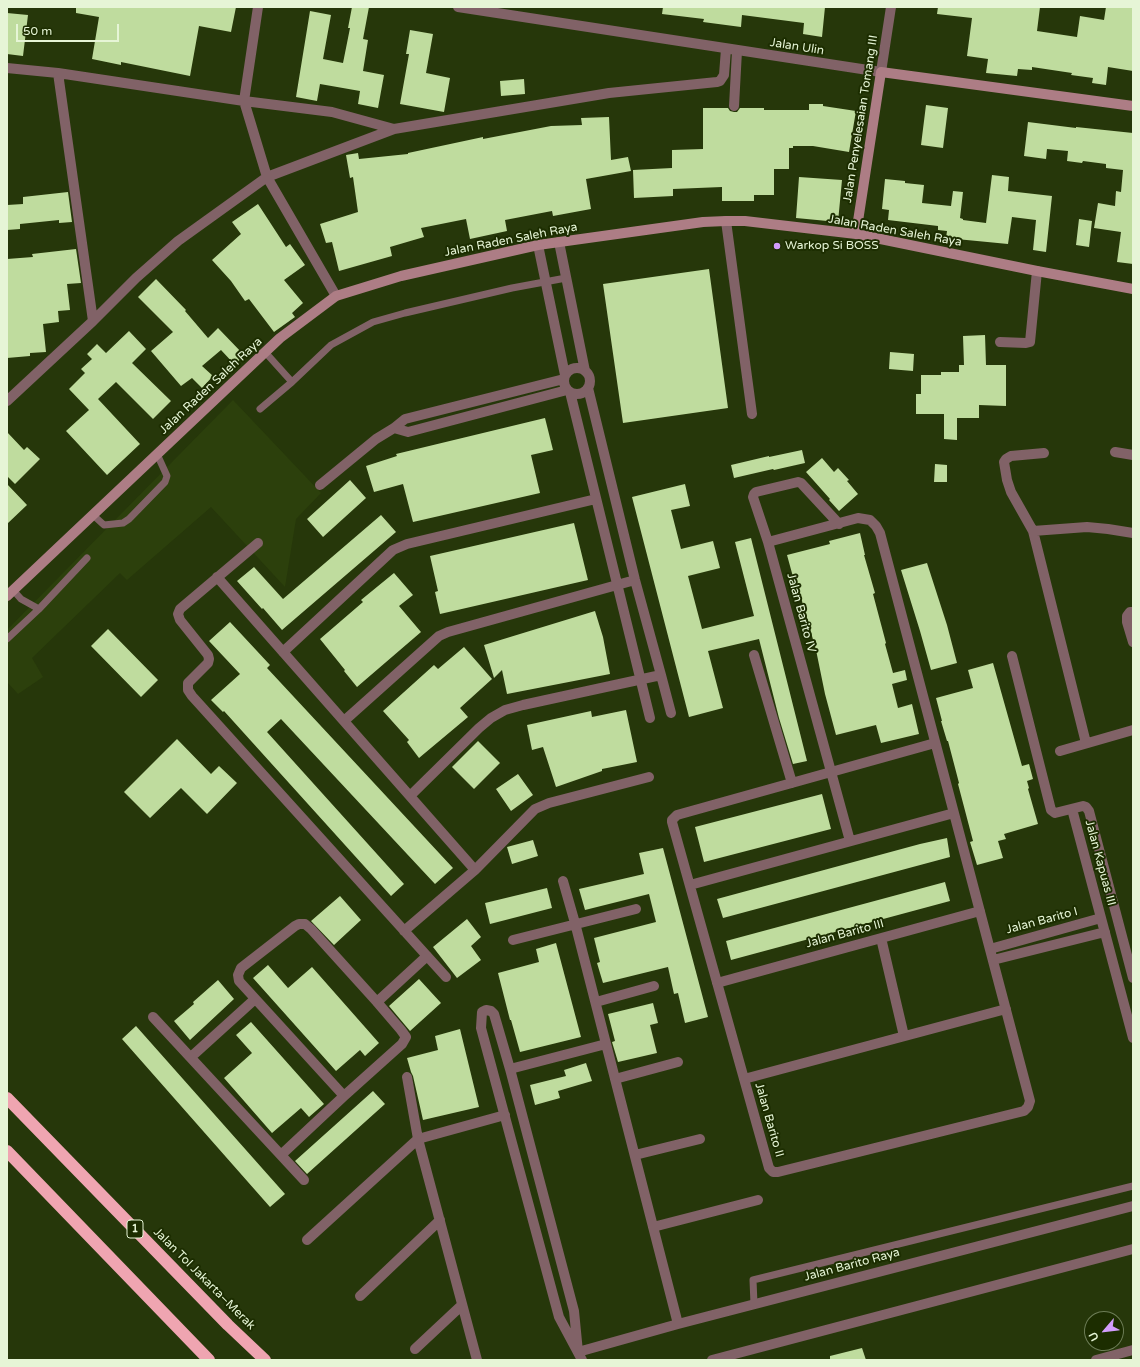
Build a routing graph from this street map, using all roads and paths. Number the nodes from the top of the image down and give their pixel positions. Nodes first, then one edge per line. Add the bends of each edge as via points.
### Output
1 (258, 7) edge
2 (458, 7) edge
3 (891, 7) edge
4 (726, 49) junction
5 (737, 51) junction
6 (7, 68) edge
7 (881, 72) junction
8 (58, 74) junction
9 (244, 101) junction
10 (734, 106) dead end
11 (1133, 106) edge
12 (394, 129) junction
13 (267, 177) junction
14 (726, 221) junction
15 (856, 234) junction
16 (559, 242) junction
17 (538, 245) junction
18 (1038, 271) junction
19 (566, 278) junction
20 (546, 281) junction
21 (1133, 289) edge
22 (336, 296) junction
23 (93, 320) junction
24 (1000, 342) dead end
25 (265, 352) junction
26 (584, 371) junction
27 (564, 377) junction
28 (292, 382) junction
29 (588, 388) junction
30 (568, 391) junction
31 (7, 401) edge
32 (260, 409) dead end
33 (752, 414) dead end
34 (394, 428) junction
35 (1115, 452) dead end
36 (1044, 453) dead end
37 (157, 454) junction
38 (1133, 455) edge
39 (320, 486) dead end
40 (596, 499) junction
41 (93, 515) junction
42 (839, 524) junction
43 (1033, 531) junction
44 (1133, 533) edge
45 (768, 542) junction
46 (258, 543) dead end
47 (87, 558) dead end
48 (217, 577) junction
49 (635, 580) junction
50 (617, 586) junction
51 (10, 593) edge
52 (39, 609) junction
53 (1133, 612) edge
54 (7, 639) edge
55 (1133, 642) edge
56 (283, 652) junction
57 (754, 655) dead end
58 (1012, 656) dead end
59 (661, 675) junction
60 (640, 679) junction
61 (671, 713) dead end
62 (650, 718) dead end
63 (344, 721) junction
64 (1133, 730) edge
65 (935, 743) junction
66 (1086, 743) junction
67 (1060, 751) dead end
68 (831, 772) junction
69 (649, 778) dead end
70 (792, 783) junction
71 (410, 796) junction
72 (1072, 809) junction
73 (954, 813) junction
74 (850, 841) junction
75 (475, 870) junction
76 (563, 881) dead end
77 (690, 885) junction
78 (636, 909) dead end
79 (980, 911) junction
80 (1101, 918) junction
81 (575, 924) junction
82 (404, 931) junction
83 (1105, 932) junction
84 (881, 938) junction
85 (513, 940) dead end
86 (990, 949) junction
87 (428, 956) junction
88 (993, 960) junction
89 (446, 977) dead end
90 (1133, 978) edge
91 (717, 983) junction
92 (654, 986) dead end
93 (255, 999) junction
94 (377, 1002) junction
95 (596, 1002) junction
96 (1006, 1009) junction
97 (153, 1017) dead end
98 (904, 1036) junction
99 (1133, 1038) edge
100 (606, 1044) junction
101 (191, 1057) junction
102 (678, 1062) dead end
103 (510, 1069) junction
104 (407, 1077) dead end
105 (615, 1079) junction
106 (744, 1079) junction
107 (344, 1096) junction
108 (7, 1098) edge
109 (505, 1115) junction
110 (418, 1139) junction
111 (700, 1139) dead end
112 (7, 1151) edge
113 (281, 1155) junction
114 (635, 1155) junction
115 (304, 1180) dead end
116 (1133, 1186) edge
117 (758, 1200) dead end
118 (1133, 1206) edge
119 (440, 1220) junction
120 (551, 1226) junction
121 (653, 1227) junction
122 (536, 1231) junction
123 (307, 1240) dead end
124 (1133, 1249) edge
125 (360, 1296) dead end
126 (754, 1304) junction
127 (462, 1305) junction
128 (678, 1324) junction
129 (416, 1350) dead end
130 (1133, 1350) edge
131 (580, 1356) edge
132 (1115, 1358) edge
133 (209, 1360) edge
134 (265, 1360) edge
135 (478, 1360) edge
136 (712, 1360) edge
137 (1096, 1360) edge

1 - 9 street
2 - 4 street, Jalan Ulin
3 - 7 street, Jalan Penyelesaian Tomang III
4 - 5 street, Jalan Ulin
4 - 12 street via 724,75 717,82 609,93
5 - 7 street, Jalan Ulin
5 - 10 street
6 - 8 street
7 - 11 main road, Jalan Ulin
7 - 15 main road, Jalan Penyelesaian Tomang III
8 - 9 street
8 - 23 street
9 - 12 street via 332,112
9 - 13 street
12 - 13 street
13 - 22 street
13 - 23 street via 178,241
14 - 15 main road, Jalan Raden Saleh Raya
14 - 16 main road, Jalan Raden Saleh Raya
14 - 33 street
15 - 18 main road, Jalan Raden Saleh Raya
16 - 17 main road, Jalan Raden Saleh Raya
16 - 19 street
17 - 20 street
17 - 22 main road, Jalan Raden Saleh Raya via 400,276
18 - 21 main road, Jalan Raden Saleh Raya
18 - 24 street via 1030,342
19 - 20 lane
19 - 26 street
20 - 27 street
20 - 28 lane via 373,322 331,345
22 - 25 main road, Jalan Raden Saleh Raya
23 - 31 street
25 - 28 lane
25 - 37 main road, Jalan Raden Saleh Raya
26 - 27 street via 574,368
26 - 29 street via 590,379
27 - 30 street via 564,385
27 - 34 street via 405,419
28 - 32 lane
29 - 30 street via 581,394
29 - 49 street
30 - 34 street via 408,432
30 - 40 street
34 - 39 street via 376,439
35 - 38 street
36 - 43 street via 1011,456 1004,462 1012,492
37 - 41 main road, Jalan Raden Saleh Raya
37 - 41 lane via 167,476 165,482 129,519 123,523 104,526
40 - 50 street
40 - 56 street via 407,544 393,550
41 - 51 main road, Jalan Raden Saleh Raya
42 - 45 street
42 - 45 street, Jalan Barito IV via 801,483 756,492 753,497
42 - 65 street via 858,518 870,520 880,533
43 - 44 street via 1087,527
43 - 66 street
45 - 68 street, Jalan Barito IV
46 - 48 street
47 - 52 lane
48 - 56 street
48 - 82 street via 178,612 180,620 209,659 188,683 190,693
49 - 50 street
49 - 59 street
50 - 60 street
50 - 63 street via 439,636
51 - 52 lane
52 - 54 lane
53 - 55 street via 1127,616 1127,622
56 - 63 street
57 - 70 street
58 - 72 street via 1051,810 1055,812
59 - 60 street
59 - 61 street
60 - 62 street
60 - 71 street via 505,710 479,728
63 - 71 street
64 - 66 street
65 - 68 street
65 - 73 street
66 - 67 street
68 - 70 street
68 - 74 street, Jalan Barito IV
69 - 75 street via 535,809
70 - 77 street, Jalan Barito II via 673,818
71 - 75 street
72 - 80 street, Jalan Kapuas III
72 - 90 street, Jalan Kapuas III via 1083,806 1089,811
73 - 74 street
73 - 79 street
74 - 77 street
75 - 82 street
76 - 81 street
77 - 91 street, Jalan Barito II
78 - 81 street
79 - 84 street, Jalan Barito III
79 - 86 street
80 - 83 street, Jalan Kapuas III
80 - 86 street, Jalan Barito I
81 - 85 street
81 - 95 street
82 - 87 street
83 - 88 street
83 - 99 street, Jalan Kapuas III
84 - 91 street, Jalan Barito III
84 - 98 street
86 - 88 street
87 - 89 street
87 - 94 street
88 - 96 street
91 - 106 street, Jalan Barito II
92 - 95 street
93 - 94 street via 239,981 241,968 295,926 305,924
93 - 101 street
93 - 107 street
94 - 107 street via 406,1037 402,1044
95 - 100 street
96 - 98 street
96 - 106 street, Jalan Barito II via 1030,1101 1024,1111 773,1172 769,1168
97 - 101 street
98 - 106 street
100 - 103 street
100 - 105 street
101 - 113 street
102 - 105 street
103 - 109 street via 494,1014 486,1010 482,1012 481,1028
103 - 120 street
104 - 110 street
105 - 114 street
107 - 113 street
108 - 134 highway, Jalan Tol Jakarta–Merak / 1
109 - 110 street
109 - 122 street
110 - 119 street
110 - 123 street
111 - 114 street
112 - 133 highway
113 - 115 street
114 - 121 street
116 - 126 lane via 753,1280
117 - 121 street
118 - 126 street, Jalan Barito Raya
119 - 125 street
119 - 127 street
120 - 122 street
120 - 131 street via 574,1311
121 - 128 street
122 - 131 street via 559,1318
124 - 136 street
126 - 128 street, Jalan Barito Raya
127 - 129 street
127 - 135 street
128 - 131 street, Jalan Barito Raya
130 - 132 street
132 - 137 street

